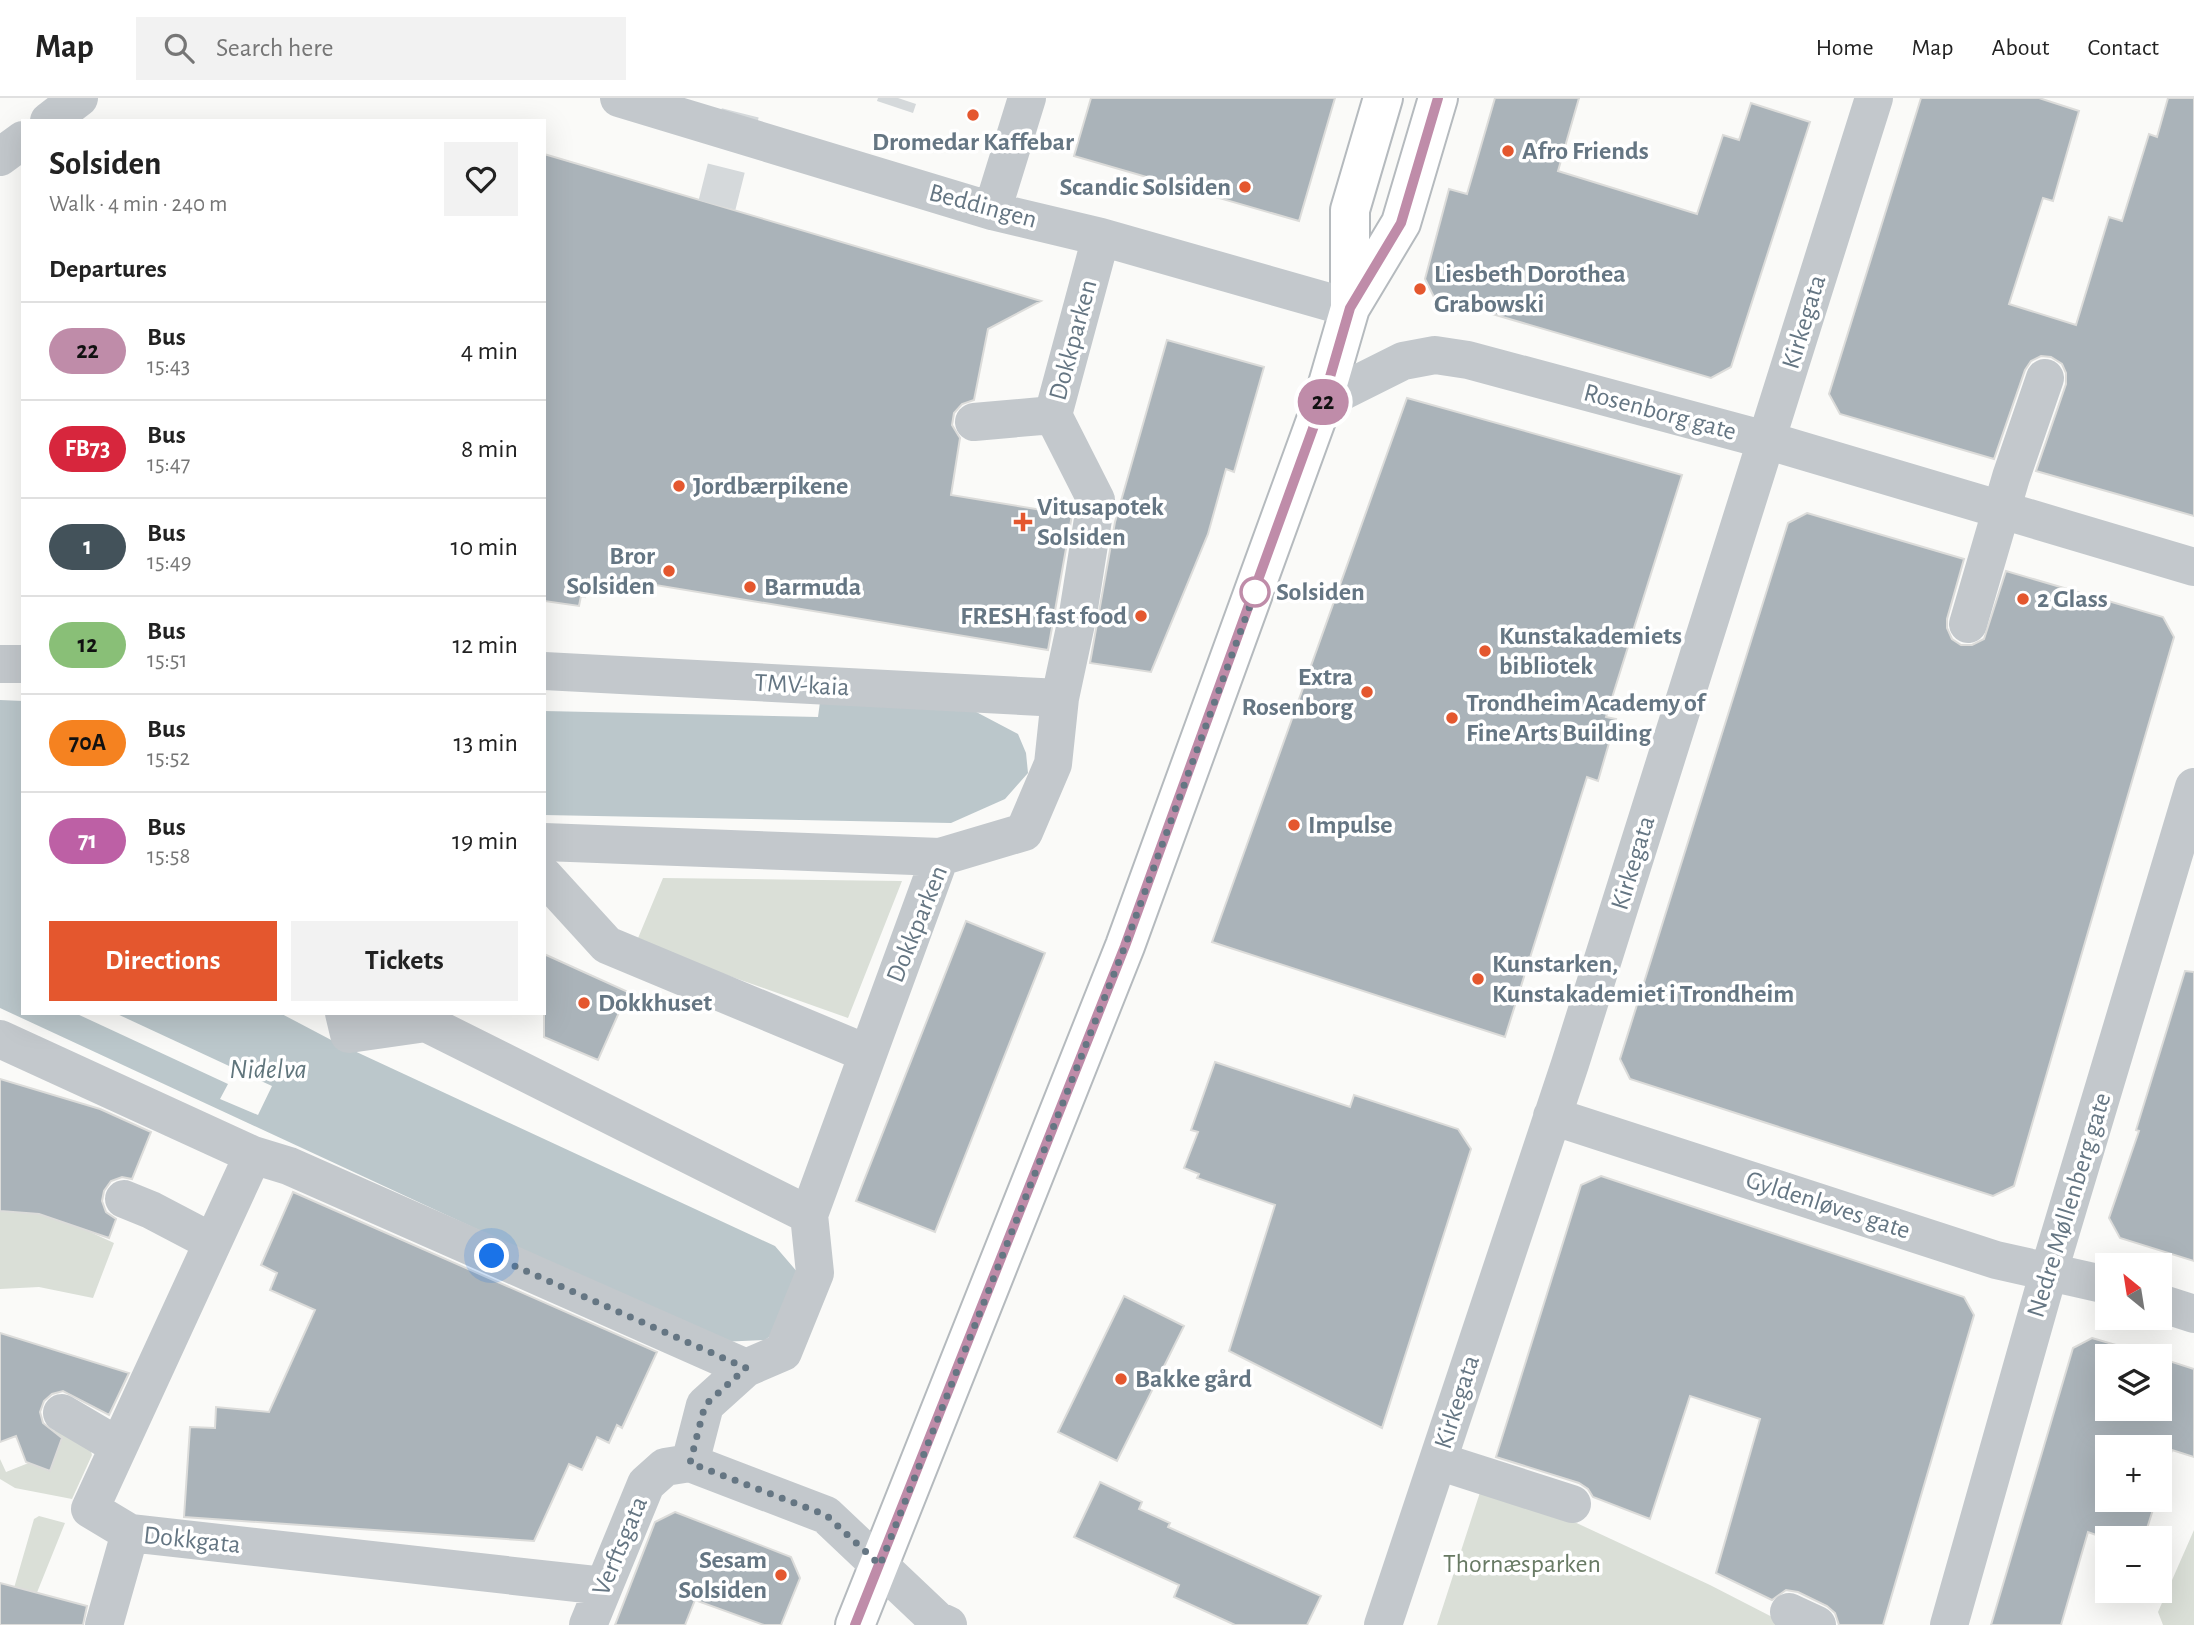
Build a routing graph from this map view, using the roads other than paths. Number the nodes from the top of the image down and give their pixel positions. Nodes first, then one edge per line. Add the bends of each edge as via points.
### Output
1 (79, 98) edge
2 (619, 98) edge
3 (1027, 98) edge
4 (1383, 98) edge
5 (1438, 98) edge
6 (1874, 98) edge
7 (52, 119) edge
8 (21, 142) edge
9 (0, 158) edge
10 (992, 211) junction
11 (1101, 237) junction
12 (1350, 308) junction
13 (2045, 378) dead end
14 (1323, 401) junction
15 (1053, 415) junction
16 (974, 422) dead end
17 (1766, 440) junction
18 (2001, 510) junction
19 (2194, 568) edge
20 (1968, 624) dead end
21 (0, 664) edge
22 (21, 664) edge
23 (546, 671) edge
24 (1060, 698) junction
25 (2194, 787) edge
26 (546, 842) edge
27 (940, 857) junction
28 (546, 878) edge
29 (344, 1015) edge
30 (0, 1039) edge
31 (866, 1053) junction
32 (1552, 1116) junction
33 (253, 1155) junction
34 (124, 1199) dead end
35 (808, 1215) junction
36 (212, 1242) junction
37 (2049, 1271) junction
38 (2095, 1282) edge
39 (2172, 1307) edge
40 (2194, 1314) edge
41 (746, 1368) junction
42 (62, 1413) dead end
43 (118, 1446) junction
44 (1438, 1461) junction
45 (690, 1463) junction
46 (1572, 1504) dead end
47 (130, 1533) junction
48 (880, 1565) junction
49 (604, 1586) junction
50 (104, 1625) edge
51 (588, 1625) edge
52 (855, 1625) edge
53 (948, 1625) edge
54 (1383, 1625) edge
55 (1949, 1625) edge

1 - 7 street
2 - 10 street, Beddingen
3 - 10 street
4 - 12 main road via 1350,210
5 - 12 main road via 1401,223
6 - 17 street, Kirkegata
8 - 9 street
10 - 11 street, Beddingen
11 - 12 street, Beddingen
11 - 15 street, Dokkparken
12 - 14 main road
13 - 18 street
14 - 17 street, Rosenborg gate via 1403,361 1435,355
14 - 48 main road via 1125,946
15 - 16 street
15 - 24 street, Dokkparken via 1096,500
17 - 18 street, Rosenborg gate
17 - 32 street, Kirkegata
18 - 19 street, Rosenborg gate
18 - 20 street
21 - 22 street
23 - 24 street, TMV-kaia
24 - 27 street, Dokkparken via 1054,764 1024,832
25 - 37 street, Nedre Møllenberg gate
26 - 27 street
27 - 31 street, Dokkparken
28 - 31 street via 607,945
29 - 35 street via 349,1034 426,1023
30 - 33 street
31 - 35 street, Dokkparken
32 - 37 street, Gyldenløves gate via 1996,1260
32 - 44 street, Kirkegata
33 - 36 street, Dokkgata
33 - 41 street via 289,1166
34 - 36 street
35 - 41 street, Dokkparken via 815,1273 783,1352
36 - 43 street, Dokkgata
37 - 38 street, Gyldenløves gate
37 - 55 street, Nedre Møllenberg gate
39 - 40 street
41 - 45 street, Dokkparken via 705,1405
42 - 43 street
43 - 47 street, Dokkgata via 90,1509
44 - 46 street
44 - 54 street, Kirkegata
45 - 48 street via 826,1515
45 - 49 street, Verftsgata via 665,1467 646,1484
47 - 49 street, Dokkgata
47 - 50 street
48 - 52 main road
48 - 53 street via 937,1620
49 - 51 street, Verftsgata

